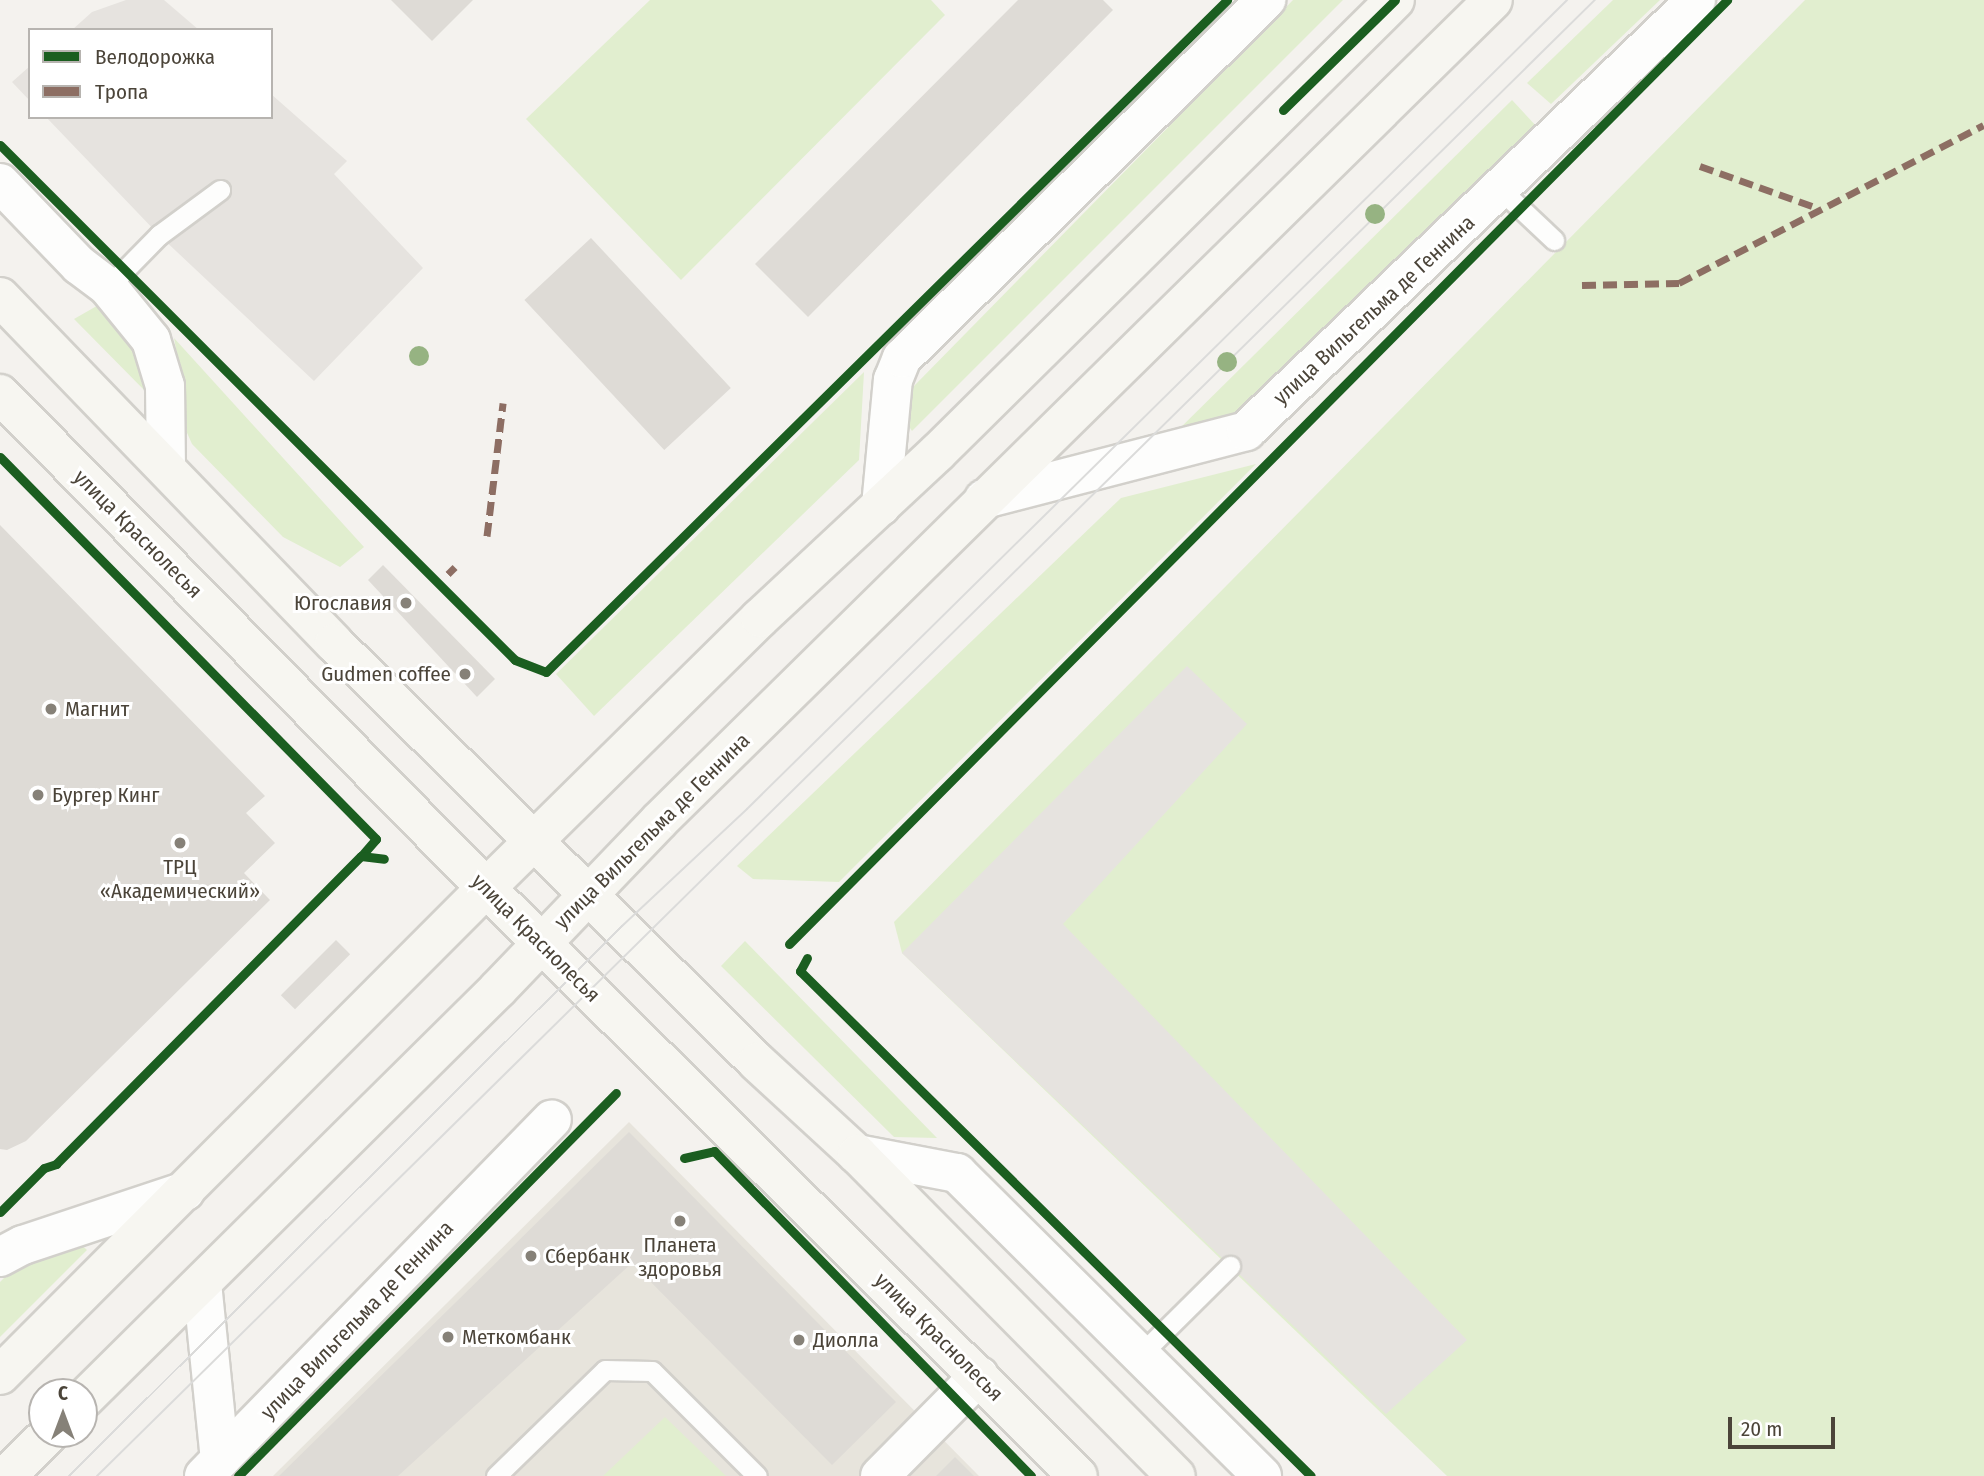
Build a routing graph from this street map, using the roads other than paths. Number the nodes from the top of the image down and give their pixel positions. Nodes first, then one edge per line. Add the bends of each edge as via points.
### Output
1 (1266, 0) edge
2 (1395, 0) edge
3 (1493, 0) edge
4 (1696, 0) edge
5 (0, 183) edge
6 (220, 190) dead end
7 (1501, 190) junction
8 (1554, 240) dead end
9 (108, 287) junction
10 (0, 296) edge
11 (0, 394) edge
12 (166, 466) junction
13 (984, 499) junction
14 (881, 506) junction
15 (535, 839) junction
16 (486, 888) junction
17 (590, 894) junction
18 (542, 944) junction
19 (552, 1120) dead end
20 (857, 1154) junction
21 (185, 1191) junction
22 (8, 1241) edge
23 (1230, 1266) dead end
24 (202, 1283) junction
25 (1142, 1353) junction
26 (0, 1375) edge
27 (979, 1376) junction
28 (98, 1385) edge
29 (35, 1448) edge
30 (212, 1468) edge
31 (6, 1476) edge
32 (496, 1476) edge
33 (757, 1476) edge
34 (880, 1476) edge
35 (1078, 1476) edge
36 (1176, 1476) edge
37 (1262, 1476) edge

1 - 14 street via 902,358 893,380
2 - 14 main road
3 - 13 main road, улица Вильгельма де Геннина
4 - 7 street, улица Вильгельма де Геннина
5 - 9 street via 79,265
6 - 9 lane via 159,234
7 - 8 lane
7 - 13 street, улица Вильгельма де Геннина via 1246,431
9 - 12 street via 150,340 165,386
10 - 12 main road
11 - 16 main road, улица Краснолесья
12 - 15 main road via 334,643
13 - 17 main road, улица Вильгельма де Геннина
14 - 15 main road
15 - 16 main road
15 - 17 main road
16 - 18 main road, улица Краснолесья
16 - 21 main road
17 - 18 main road, улица Вильгельма де Геннина
17 - 20 main road via 757,1062
18 - 24 main road, улица Вильгельма де Геннина
18 - 27 main road, улица Краснолесья
19 - 30 street, улица Вильгельма де Геннина
20 - 25 street via 957,1173
20 - 36 main road
21 - 22 street
21 - 26 main road
23 - 25 lane
24 - 28 main road, улица Вильгельма де Геннина
24 - 30 street, улица Вильгельма де Геннина
25 - 37 street
27 - 34 street
27 - 35 main road, улица Краснолесья
29 - 31 main road
32 - 33 lane via 605,1370 652,1371

